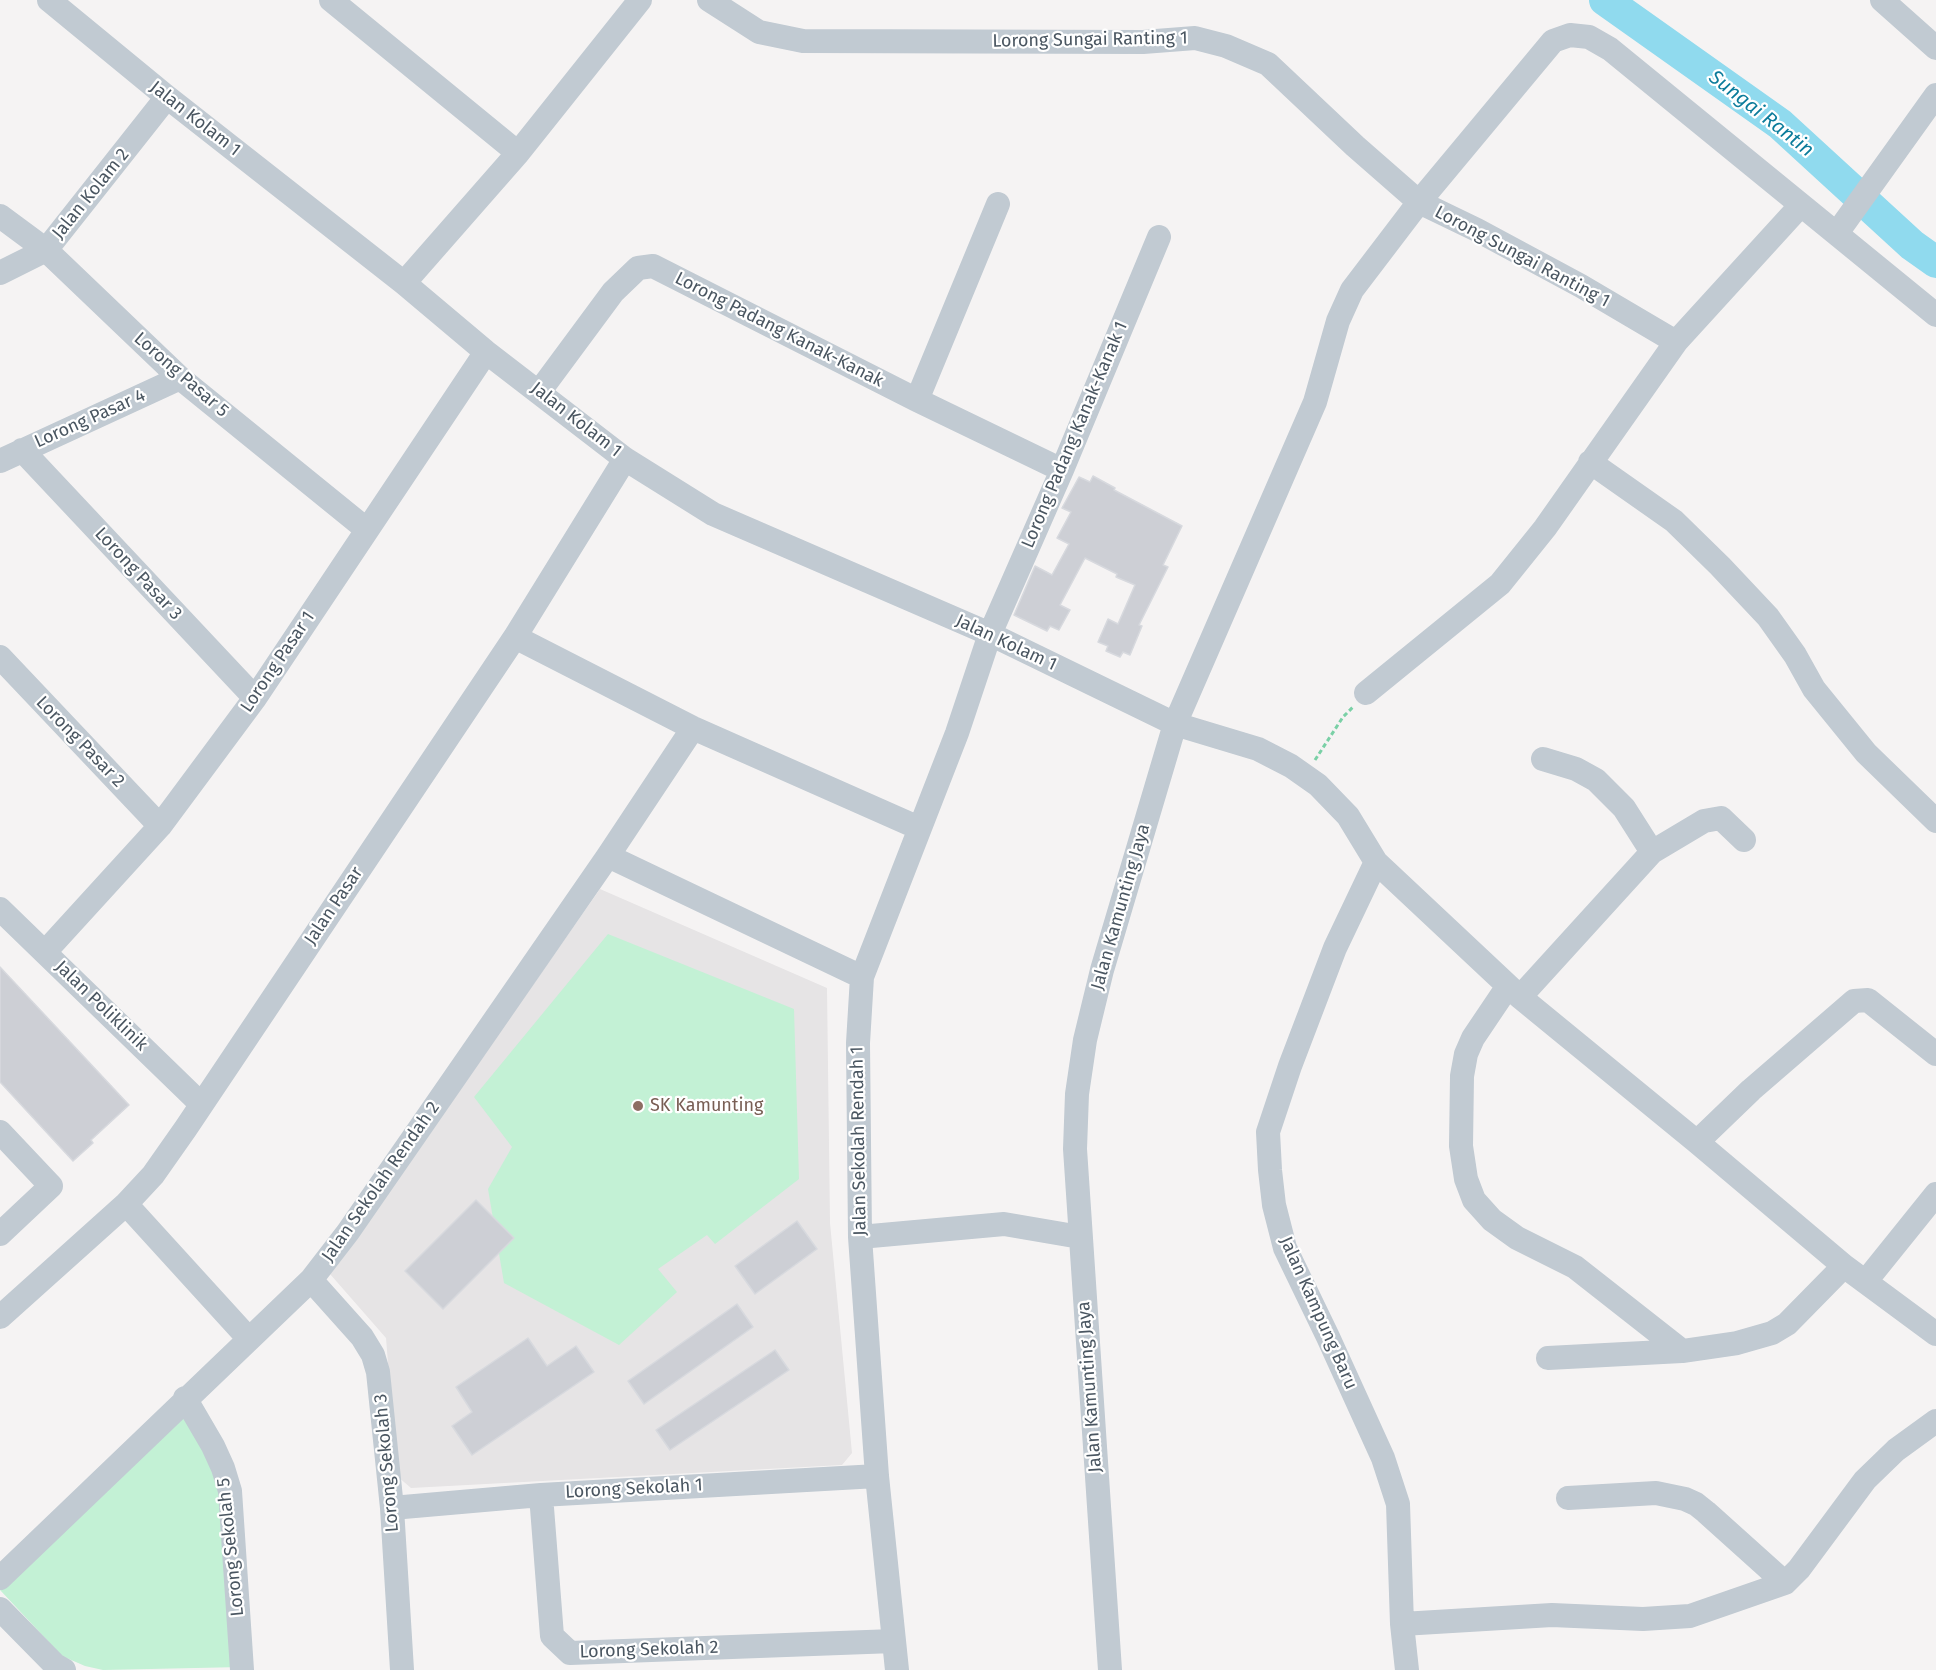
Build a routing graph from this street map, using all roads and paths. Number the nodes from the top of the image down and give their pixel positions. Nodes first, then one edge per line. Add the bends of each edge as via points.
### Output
1 (49, 0) edge
2 (331, 0) edge
3 (640, 0) edge
4 (709, 0) edge
5 (1882, 0) edge
6 (1936, 48) edge
7 (1936, 95) edge
8 (168, 97) junction
9 (518, 153) junction
10 (1419, 202) junction
11 (998, 204) dead end
12 (1801, 205) junction
13 (0, 216) edge
14 (1837, 233) junction
15 (1159, 237) dead end
16 (46, 249) junction
17 (0, 273) edge
18 (404, 283) junction
19 (1936, 315) edge
20 (1676, 342) junction
21 (486, 352) junction
22 (180, 378) junction
23 (539, 392) junction
24 (917, 400) junction
25 (22, 450) junction
26 (625, 459) junction
27 (0, 461) edge
28 (1590, 462) junction
29 (1062, 470) junction
30 (366, 529) junction
31 (990, 634) junction
32 (515, 637) junction
33 (0, 657) edge
34 (1366, 693) joint
35 (255, 698) junction
36 (1176, 724) junction
37 (693, 728) junction
38 (1543, 759) dead end
39 (1305, 776) junction
40 (1933, 814) edge
41 (160, 826) junction
42 (919, 828) junction
43 (1744, 840) dead end
44 (1652, 852) junction
45 (608, 856) junction
46 (1376, 862) junction
47 (0, 909) edge
48 (45, 952) junction
49 (862, 977) junction
50 (1514, 992) junction
51 (1936, 1054) edge
52 (201, 1104) junction
53 (0, 1131) edge
54 (1697, 1142) junction
55 (1936, 1194) edge
56 (126, 1203) junction
57 (0, 1234) edge
58 (860, 1237) junction
59 (1080, 1237) junction
60 (1844, 1266) junction
61 (311, 1280) junction
62 (1866, 1281) junction
63 (0, 1317) edge
64 (1936, 1334) edge
65 (249, 1339) junction
66 (1682, 1351) junction
67 (1548, 1358) dead end
68 (185, 1398) junction
69 (1936, 1421) edge
70 (877, 1476) junction
71 (541, 1495) junction
72 (1568, 1498) dead end
73 (392, 1508) junction
74 (0, 1578) edge
75 (1785, 1583) junction
76 (0, 1609) edge
77 (1402, 1624) junction
78 (894, 1641) junction
79 (64, 1670) edge
80 (242, 1670) edge
81 (402, 1670) edge
82 (897, 1670) edge
83 (1110, 1670) edge
84 (1407, 1670) edge

1 - 8 street, Jalan Kolam 1
2 - 9 street
3 - 9 street
4 - 10 street, Lorong Sungai Ranting 1 via 759,32 802,40 1143,42 1196,38 1226,46 1268,64
5 - 6 street
7 - 14 street
8 - 16 street, Jalan Kolam 2
8 - 18 street, Jalan Kolam 1
9 - 18 street
10 - 12 street, Jalan Kamunting Jaya via 1553,41 1570,35 1588,37 1610,49
10 - 20 street, Lorong Sungai Ranting 1 via 1581,286
10 - 36 street, Jalan Kamunting Jaya via 1352,290 1338,321 1315,402
11 - 24 street
12 - 14 street, Jalan Kamunting Jaya
12 - 20 street
13 - 16 street, Lorong Pasar 5
14 - 19 street, Jalan Kamunting Jaya
15 - 29 street, Lorong Padang Kanak-Kanak 1
16 - 17 street, Jalan Kolam 2
16 - 22 street, Lorong Pasar 5
18 - 21 street, Jalan Kolam 1
20 - 28 street
21 - 23 street, Jalan Kolam 1
21 - 30 street, Lorong Pasar 1
22 - 25 street, Lorong Pasar 4
22 - 30 street, Lorong Pasar 5
23 - 24 street, Lorong Padang Kanak-Kanak via 613,291 638,268 653,266
23 - 26 street, Jalan Kolam 1
24 - 29 street, Lorong Padang Kanak-Kanak
25 - 27 street, Lorong Pasar 4
25 - 35 street, Lorong Pasar 3
26 - 31 street, Jalan Kolam 1 via 713,514
26 - 32 street, Jalan Pasar
28 - 34 street via 1500,584
28 - 40 street via 1674,521 1720,566 1768,616 1814,689 1866,753
29 - 31 street, Lorong Padang Kanak-Kanak 1
30 - 35 street, Lorong Pasar 1
31 - 36 street, Jalan Kolam 1
31 - 42 street, Jalan Sekolah Rendah 1 via 957,733
32 - 37 street
32 - 52 street, Jalan Pasar
33 - 41 street, Lorong Pasar 2
34 - 39 path via 1343,717
35 - 41 street, Lorong Pasar 1
36 - 39 street, Jalan Kolam 1 via 1258,749
36 - 59 street, Jalan Kamunting Jaya via 1102,970 1085,1040 1077,1094 1075,1149
37 - 42 street
37 - 45 street, Jalan Sekolah Rendah 2
38 - 44 street via 1596,780 1624,808
39 - 46 street, Jalan Kolam 1 via 1348,816
41 - 48 street, Lorong Pasar 1
42 - 49 street, Jalan Sekolah Rendah 1
43 - 44 street via 1721,818 1704,821
44 - 50 street
45 - 49 street
45 - 61 street, Jalan Sekolah Rendah 2
46 - 50 street, Jalan Kolam 1
46 - 77 street, Jalan Kampung Baru via 1335,948 1290,1066 1268,1132 1269,1170 1285,1248 1378,1448 1398,1504
47 - 48 street, Jalan Poliklinik
48 - 52 street, Jalan Poliklinik
49 - 58 street, Jalan Sekolah Rendah 1 via 858,1043
50 - 54 street, Jalan Kolam 1
50 - 66 street via 1473,1038 1466,1054 1461,1146 1474,1200 1492,1220 1517,1238 1583,1272
51 - 54 street via 1868,1000 1854,1001
52 - 56 street, Jalan Pasar via 153,1175
53 - 57 street via 51,1186
54 - 60 street, Jalan Kolam 1
55 - 62 street
56 - 63 street, Jalan Pasar
56 - 65 street
58 - 59 street via 1004,1224
58 - 70 street, Jalan Sekolah Rendah 1
59 - 83 street, Jalan Kamunting Jaya
60 - 62 street, Jalan Kolam 1
60 - 66 street via 1787,1324 1772,1333
61 - 65 street, Jalan Sekolah Rendah 2
61 - 73 street, Lorong Sekolah 3 via 373,1355
62 - 64 street, Jalan Kolam 1
65 - 68 street, Jalan Sekolah Rendah 2
66 - 67 street
68 - 74 street, Jalan Sekolah Rendah 2
68 - 80 street, Lorong Sekolah 5 via 213,1446 230,1491
69 - 75 street via 1871,1473
70 - 71 street, Lorong Sekolah 1
70 - 78 street, Jalan Sekolah Rendah 1
71 - 73 street, Lorong Sekolah 1
71 - 78 street, Lorong Sekolah 2 via 552,1636 570,1653
72 - 75 street via 1656,1493 1685,1499 1706,1512
73 - 81 street, Lorong Sekolah 3
75 - 77 street via 1690,1616 1552,1616
76 - 79 street
77 - 84 street, Jalan Kampung Baru
78 - 82 street, Jalan Sekolah Rendah 1

